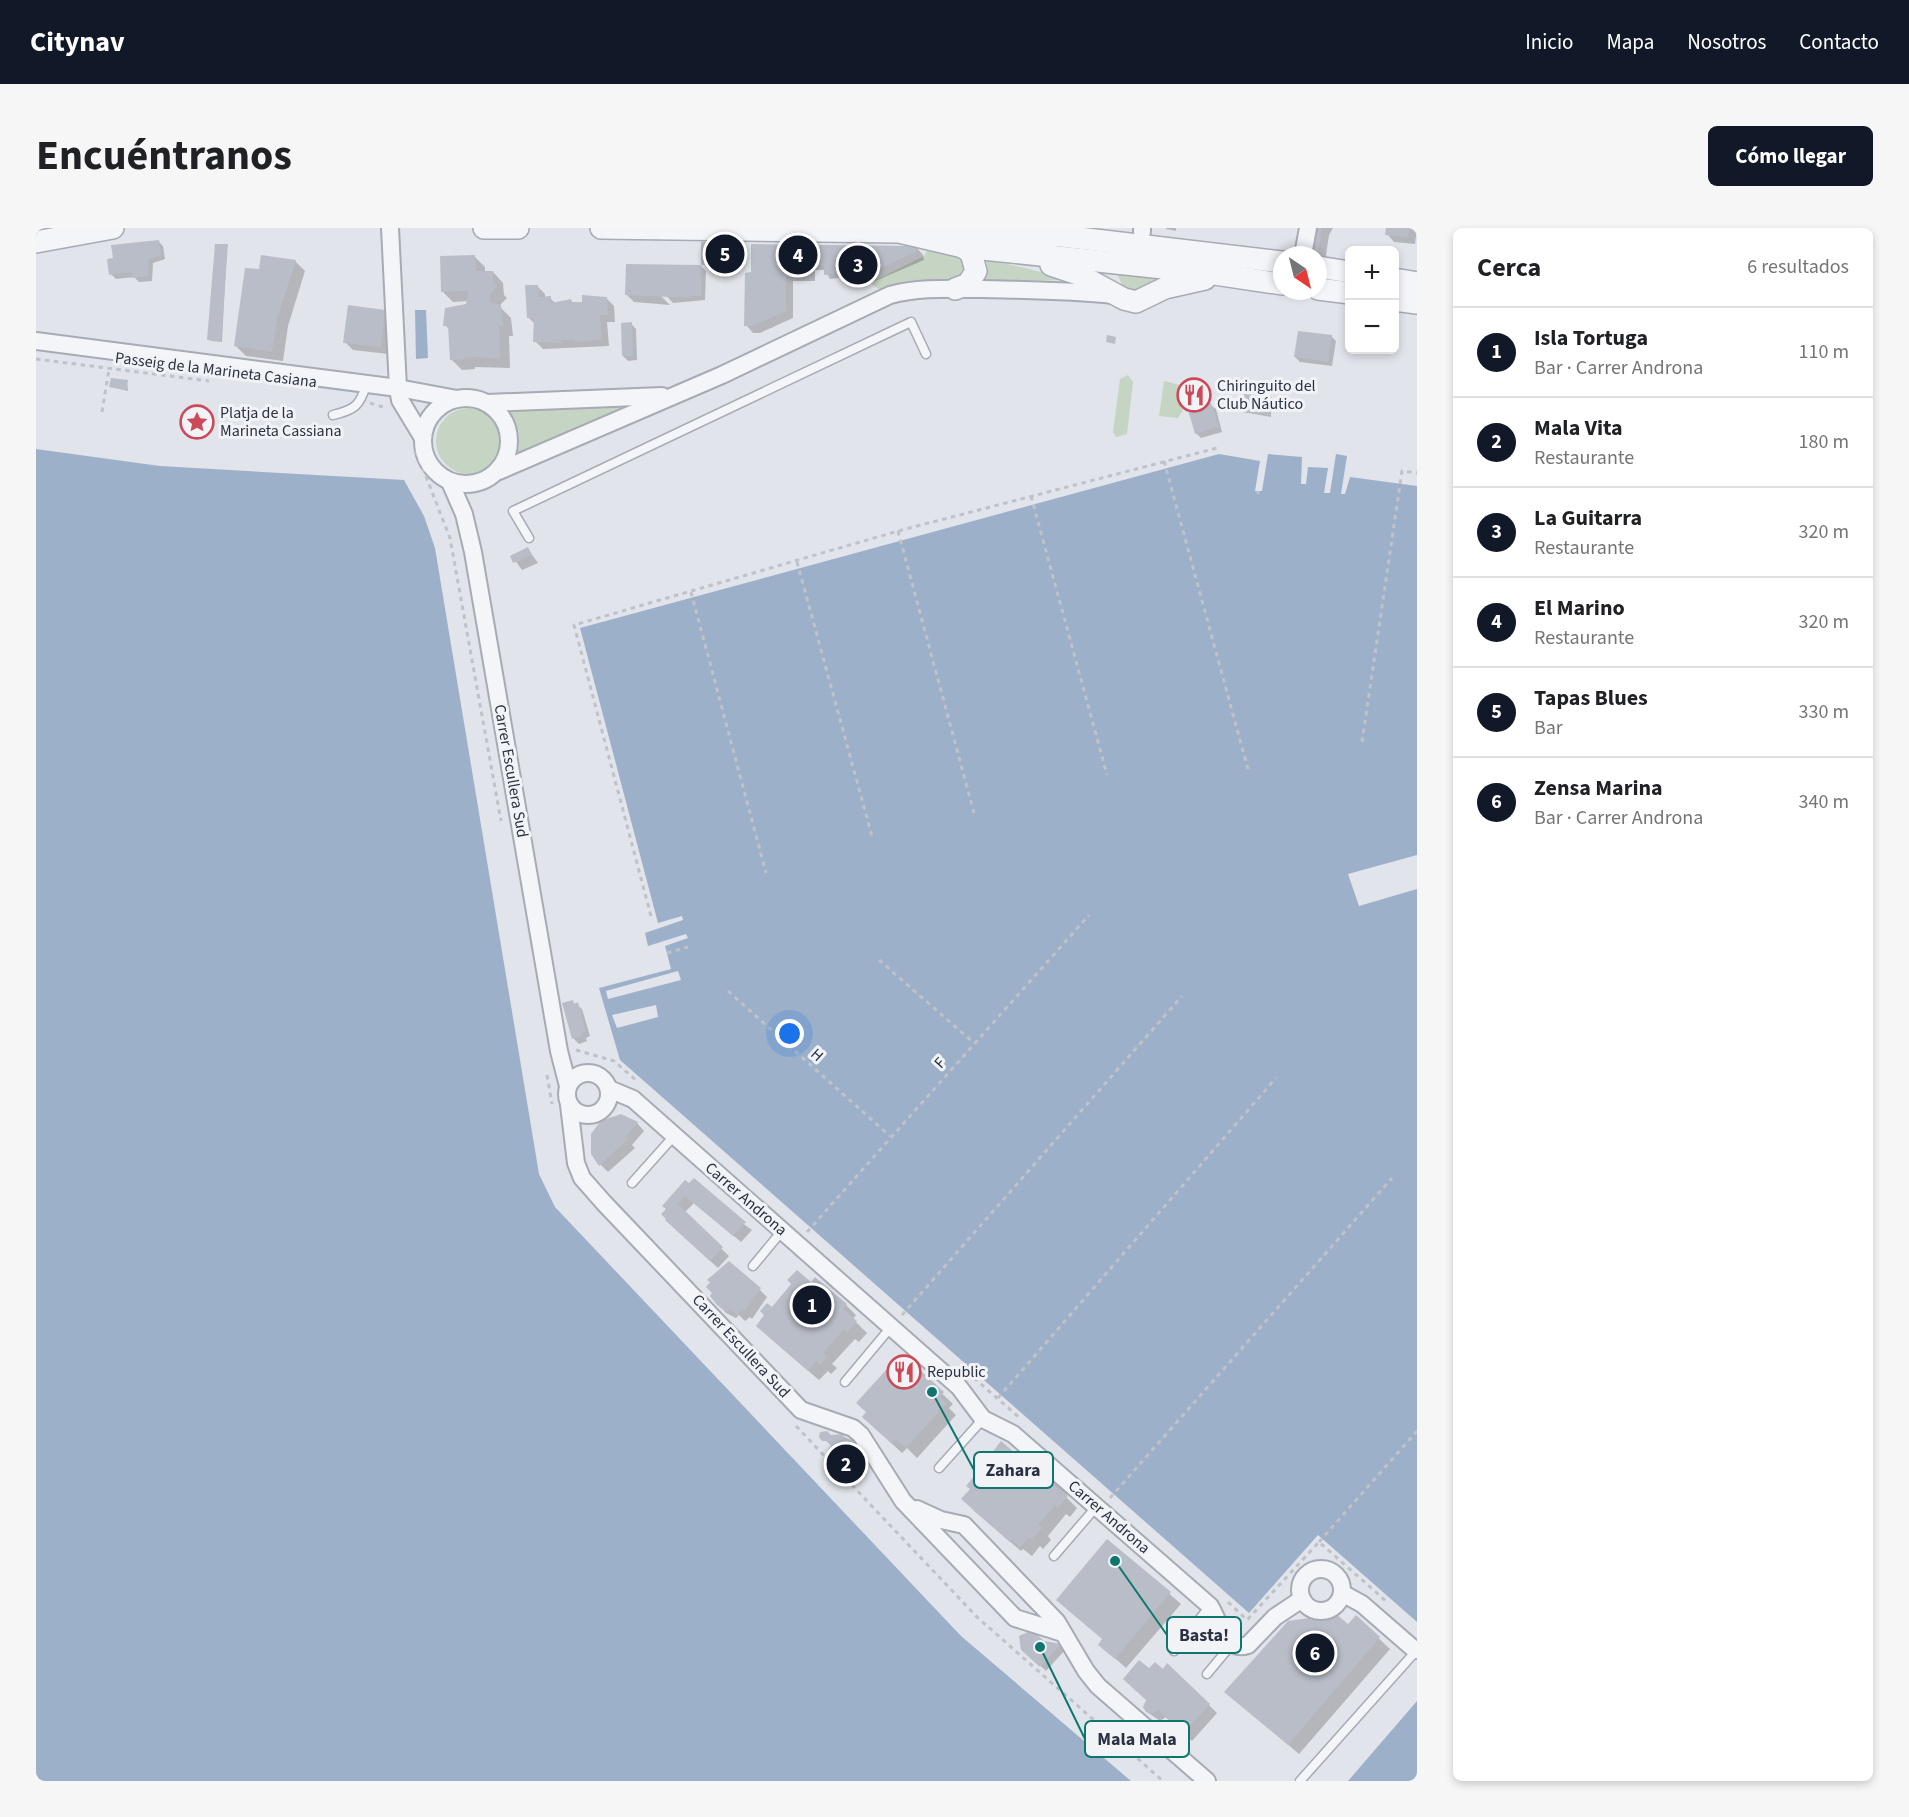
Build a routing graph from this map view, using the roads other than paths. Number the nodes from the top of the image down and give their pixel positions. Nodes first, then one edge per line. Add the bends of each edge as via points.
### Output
1 (85, 228) edge
2 (113, 228) edge
3 (390, 228) edge
4 (484, 228) edge
5 (518, 228) edge
6 (601, 228) edge
7 (623, 228) edge
8 (1308, 228) edge
9 (910, 233) junction
10 (47, 237) edge
11 (1141, 237) edge
12 (963, 246) junction
13 (1305, 246) edge
14 (1273, 260) edge
15 (1114, 263) junction
16 (1163, 268) junction
17 (1327, 268) edge
18 (1345, 271) edge
19 (1226, 277) junction
20 (1093, 280) junction
21 (1399, 280) edge
22 (1273, 283) edge
23 (1417, 283) edge
24 (955, 289) junction
25 (1068, 290) junction
26 (1327, 290) edge
27 (1157, 292) junction
28 (1345, 292) edge
29 (1119, 296) junction
30 (1399, 301) edge
31 (1417, 303) edge
32 (36, 341) edge
33 (926, 354) dead end
34 (366, 385) junction
35 (398, 388) junction
36 (672, 396) junction
37 (457, 399) junction
38 (487, 403) junction
39 (333, 415) dead end
40 (423, 438) junction
41 (499, 471) junction
42 (450, 482) junction
43 (476, 484) junction
44 (464, 514) junction
45 (529, 538) dead end
46 (557, 1027) junction
47 (586, 1072) junction
48 (568, 1086) junction
49 (609, 1089) junction
50 (569, 1105) junction
51 (592, 1115) junction
52 (674, 1136) junction
53 (582, 1178) junction
54 (632, 1183) dead end
55 (782, 1231) junction
56 (753, 1266) dead end
57 (891, 1327) junction
58 (845, 1382) dead end
59 (983, 1419) junction
60 (939, 1468) dead end
61 (1099, 1498) junction
62 (903, 1501) junction
63 (1054, 1557) dead end
64 (1342, 1593) junction
65 (1302, 1599) junction
66 (1216, 1601) junction
67 (1041, 1605) junction
68 (1027, 1622) junction
69 (1063, 1633) junction
70 (1232, 1644) junction
71 (1416, 1650) edge
72 (1173, 1651) dead end
73 (1207, 1674) dead end
74 (1207, 1781) edge
75 (1300, 1781) edge

1 - 10 street
2 - 10 street
3 - 35 street
4 - 5 street
6 - 7 street
7 - 9 street
8 - 13 street
9 - 11 street via 969,231
9 - 12 street
11 - 14 street
11 - 15 street
11 - 16 street
12 - 15 street
12 - 20 street via 1062,268
12 - 24 street via 971,253 976,271 968,284
15 - 16 street
15 - 20 street
15 - 29 street via 1110,278
16 - 19 street
16 - 27 street
17 - 18 street
19 - 22 street
19 - 27 street via 1195,280
20 - 25 street
20 - 29 street
21 - 23 street
24 - 25 street
24 - 36 street via 890,295
25 - 29 street
26 - 28 street
27 - 29 street via 1136,302
30 - 31 street
32 - 34 street
33 - 45 lane via 911,322 513,511
34 - 35 street
34 - 39 lane via 362,401 353,410
35 - 37 street
35 - 40 street via 400,400
36 - 38 street
36 - 41 street
37 - 38 street
37 - 40 street via 433,413
38 - 41 street via 498,411 510,434 510,447
40 - 42 street via 427,460
41 - 43 street
42 - 43 street
42 - 44 street, Carrer Escullera Sud
43 - 44 street
44 - 46 street, Carrer Escullera Sud
46 - 47 street, Carrer Escullera Sud via 571,1059
46 - 48 street, Carrer Escullera Sud
47 - 48 street
47 - 49 street via 598,1075
48 - 50 street
49 - 51 street via 604,1108
49 - 52 street, Carrer Androna via 633,1099
50 - 51 street via 579,1113
50 - 53 street, Carrer Escullera Sud via 576,1163
51 - 53 street via 580,1146
52 - 54 lane
52 - 55 street, Carrer Androna
53 - 62 street, Carrer Escullera Sud via 796,1405 810,1414 853,1428 861,1435
55 - 56 lane
55 - 57 street, Carrer Androna
57 - 58 lane
57 - 59 street, Carrer Androna via 959,1387
59 - 60 lane
59 - 61 street, Carrer Androna via 1013,1434
61 - 63 lane
61 - 66 street, Carrer Androna
62 - 67 street, Carrer Escullera Sud via 925,1514 964,1525
62 - 68 street, Carrer Escullera Sud via 1015,1618
64 - 65 street via 1336,1605 1324,1611 1311,1609
64 - 65 street via 1336,1575 1325,1568 1318,1569 1302,1580
64 - 71 street via 1362,1604
65 - 70 street via 1275,1617 1248,1645
66 - 70 street, Carrer Androna via 1222,1632
66 - 72 lane
67 - 68 street
67 - 69 street, Carrer Escullera Sud
68 - 69 street, Carrer Escullera Sud
69 - 74 street, Carrer Escullera Sud via 1098,1686
70 - 73 lane
71 - 75 lane

